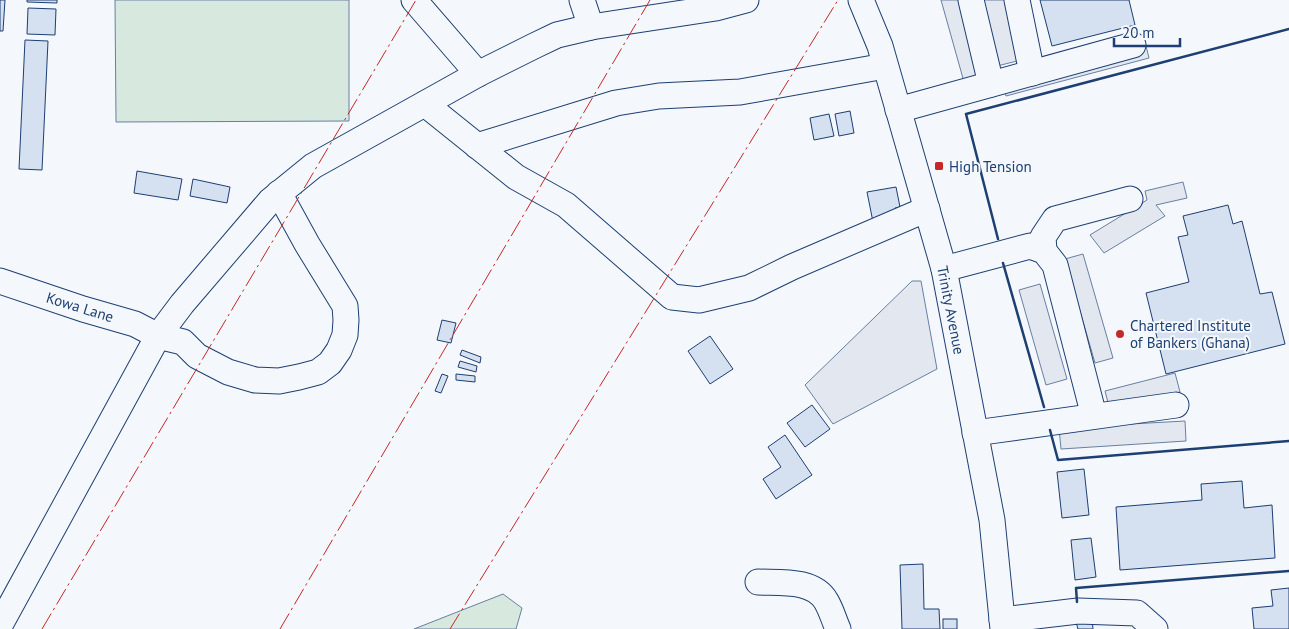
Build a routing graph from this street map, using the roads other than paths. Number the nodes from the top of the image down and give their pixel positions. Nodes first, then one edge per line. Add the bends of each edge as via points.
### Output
1 (414, 0) edge
2 (582, 0) edge
3 (746, 0) edge
4 (861, 0) edge
5 (970, 0) edge
6 (1017, 0) edge
7 (591, 27) junction
8 (1133, 45) dead end
9 (885, 66) junction
10 (1032, 73) junction
11 (478, 74) junction
12 (991, 84) junction
13 (425, 104) junction
14 (898, 110) junction
15 (477, 146) junction
16 (279, 193) junction
17 (1130, 199) dead end
18 (927, 209) junction
19 (1037, 249) junction
20 (944, 269) junction
21 (0, 281) edge
22 (158, 336) junction
23 (1176, 405) dead end
24 (1094, 416) junction
25 (975, 433) junction
26 (758, 582) dead end
27 (8, 624) edge
28 (1002, 624) edge
29 (838, 629) edge
30 (1154, 629) edge

1 - 11 street
2 - 7 street
3 - 7 street via 716,8
4 - 9 street, Trinity Avenue
5 - 12 street
6 - 10 street
7 - 11 street via 557,35
8 - 10 street
9 - 14 street, Trinity Avenue
9 - 15 street via 740,92 659,96 616,103
10 - 12 street
11 - 13 street
12 - 14 street
13 - 15 street
13 - 16 street via 313,166
14 - 18 street, Trinity Avenue
15 - 18 street via 516,177 566,205 672,296 699,300 749,288
16 - 22 street
16 - 22 street, Kowa Lane via 345,306 345,335 330,363 318,372 299,377 279,381 255,380 228,372 196,356 183,342
17 - 19 street via 1055,219
18 - 20 street, Trinity Avenue
19 - 20 street
19 - 24 street via 1055,265
20 - 25 street, Trinity Avenue
21 - 22 street, Kowa Lane via 135,324
22 - 27 street
23 - 24 street
24 - 25 street
25 - 28 street, Trinity Avenue via 992,520
26 - 29 street via 817,590 826,600
28 - 30 street via 1078,611 1137,613

